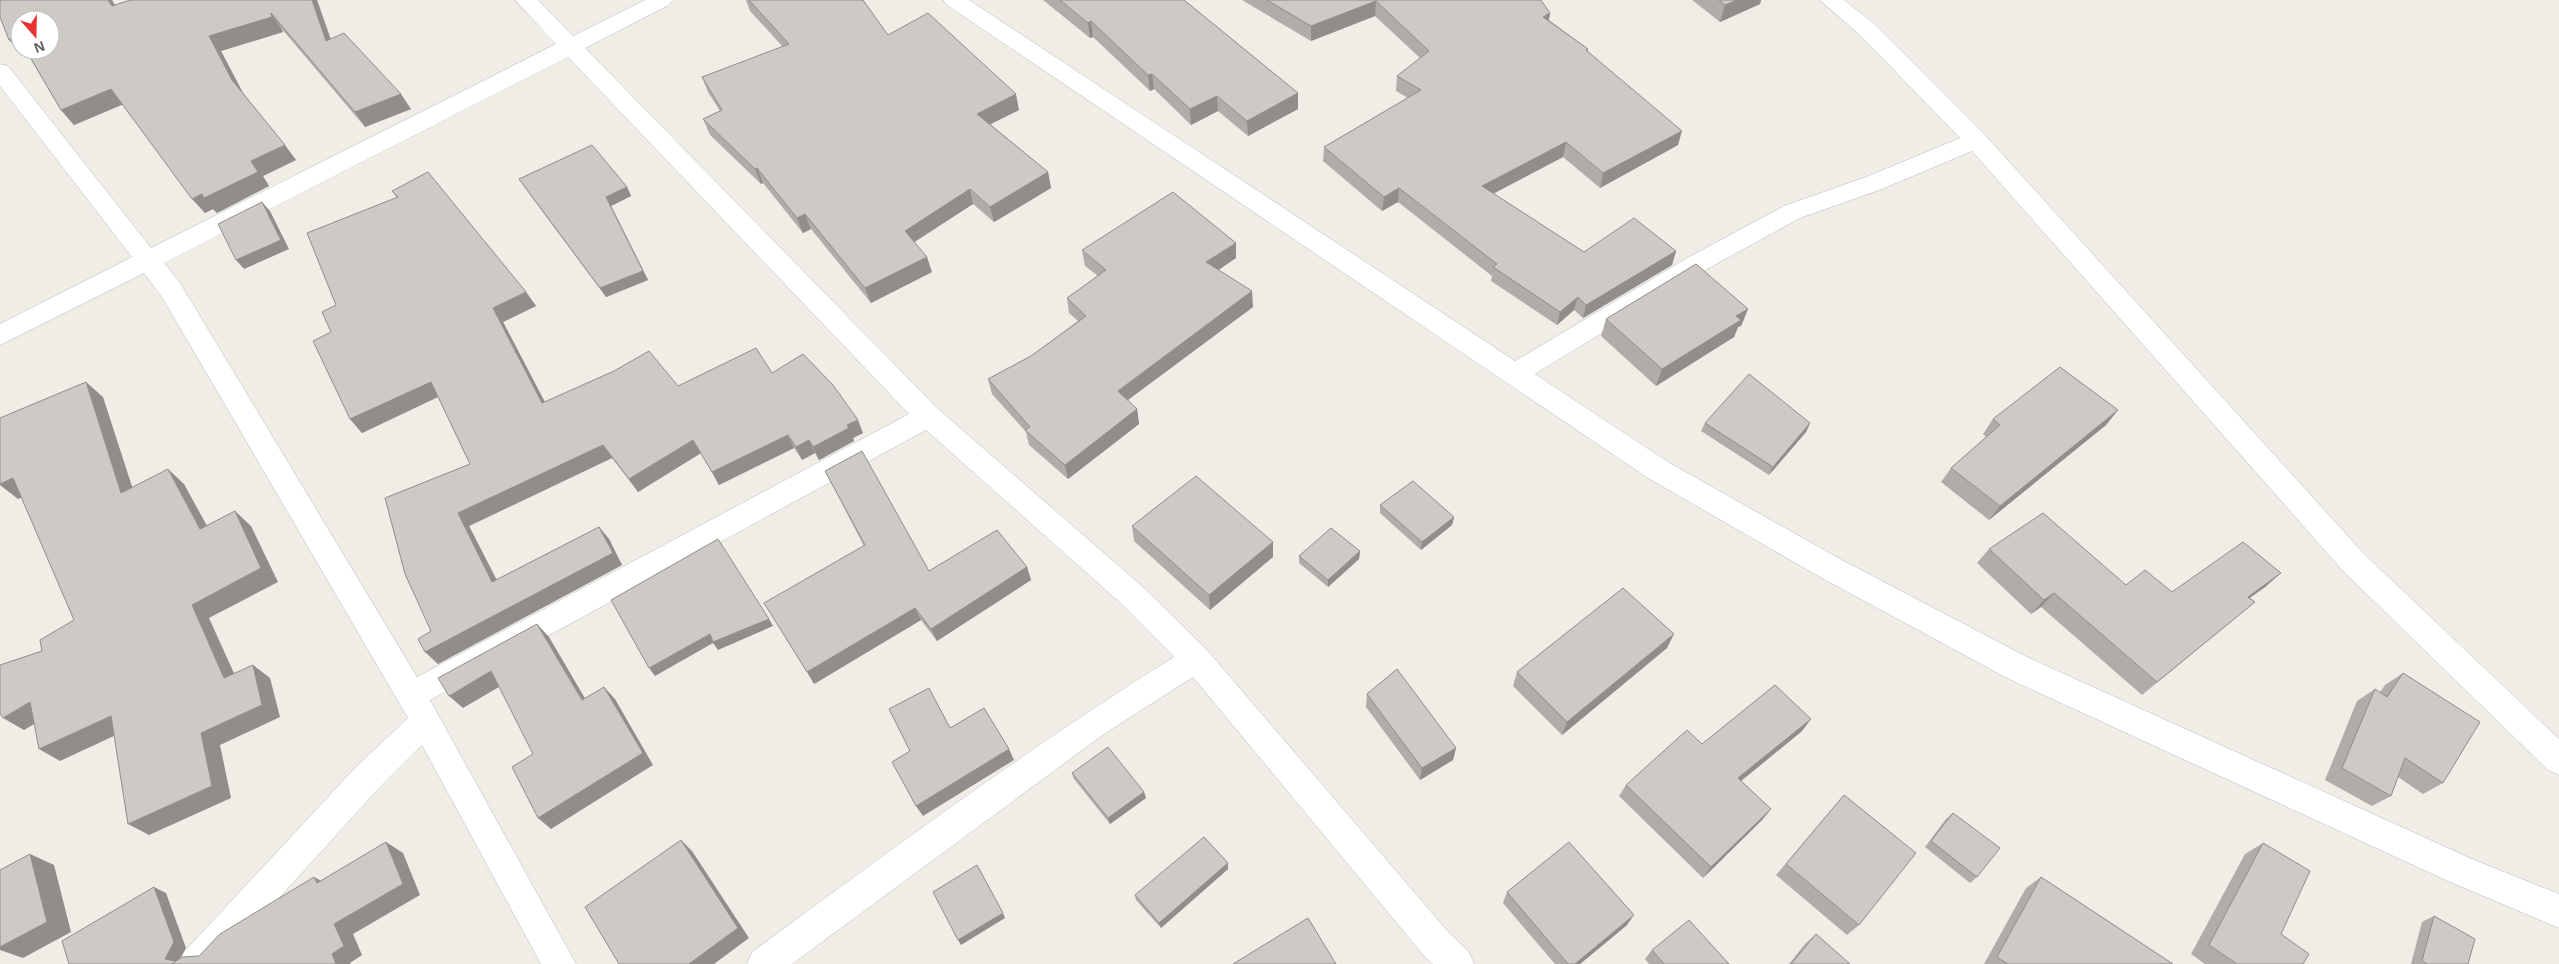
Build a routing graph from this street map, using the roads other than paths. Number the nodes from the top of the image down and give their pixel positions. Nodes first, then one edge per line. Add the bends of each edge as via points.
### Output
1 (526, 0) edge
2 (662, 0) edge
3 (954, 0) edge
4 (1831, 0) edge
5 (570, 45) junction
6 (0, 71) edge
7 (1976, 140) junction
8 (147, 259) junction
9 (0, 335) edge
10 (1514, 374) junction
11 (928, 416) junction
12 (1196, 659) junction
13 (418, 708) junction
14 (2559, 760) edge
15 (2559, 911) edge
16 (196, 964) edge
17 (560, 964) edge
18 (764, 964) edge
19 (1457, 964) edge

1 - 5 street
2 - 5 street
3 - 10 street
4 - 7 street via 1869,31
5 - 8 street
5 - 11 street
6 - 8 street
7 - 10 street via 1874,183 1792,212 1698,263
7 - 14 street via 2354,563
8 - 9 street
8 - 13 street via 171,290
10 - 15 street via 1658,470 1830,568 2018,668 2460,870
11 - 12 street via 1134,597
11 - 13 street
12 - 18 street via 1085,730
12 - 19 street via 1437,945
13 - 16 street via 366,780
13 - 17 street

